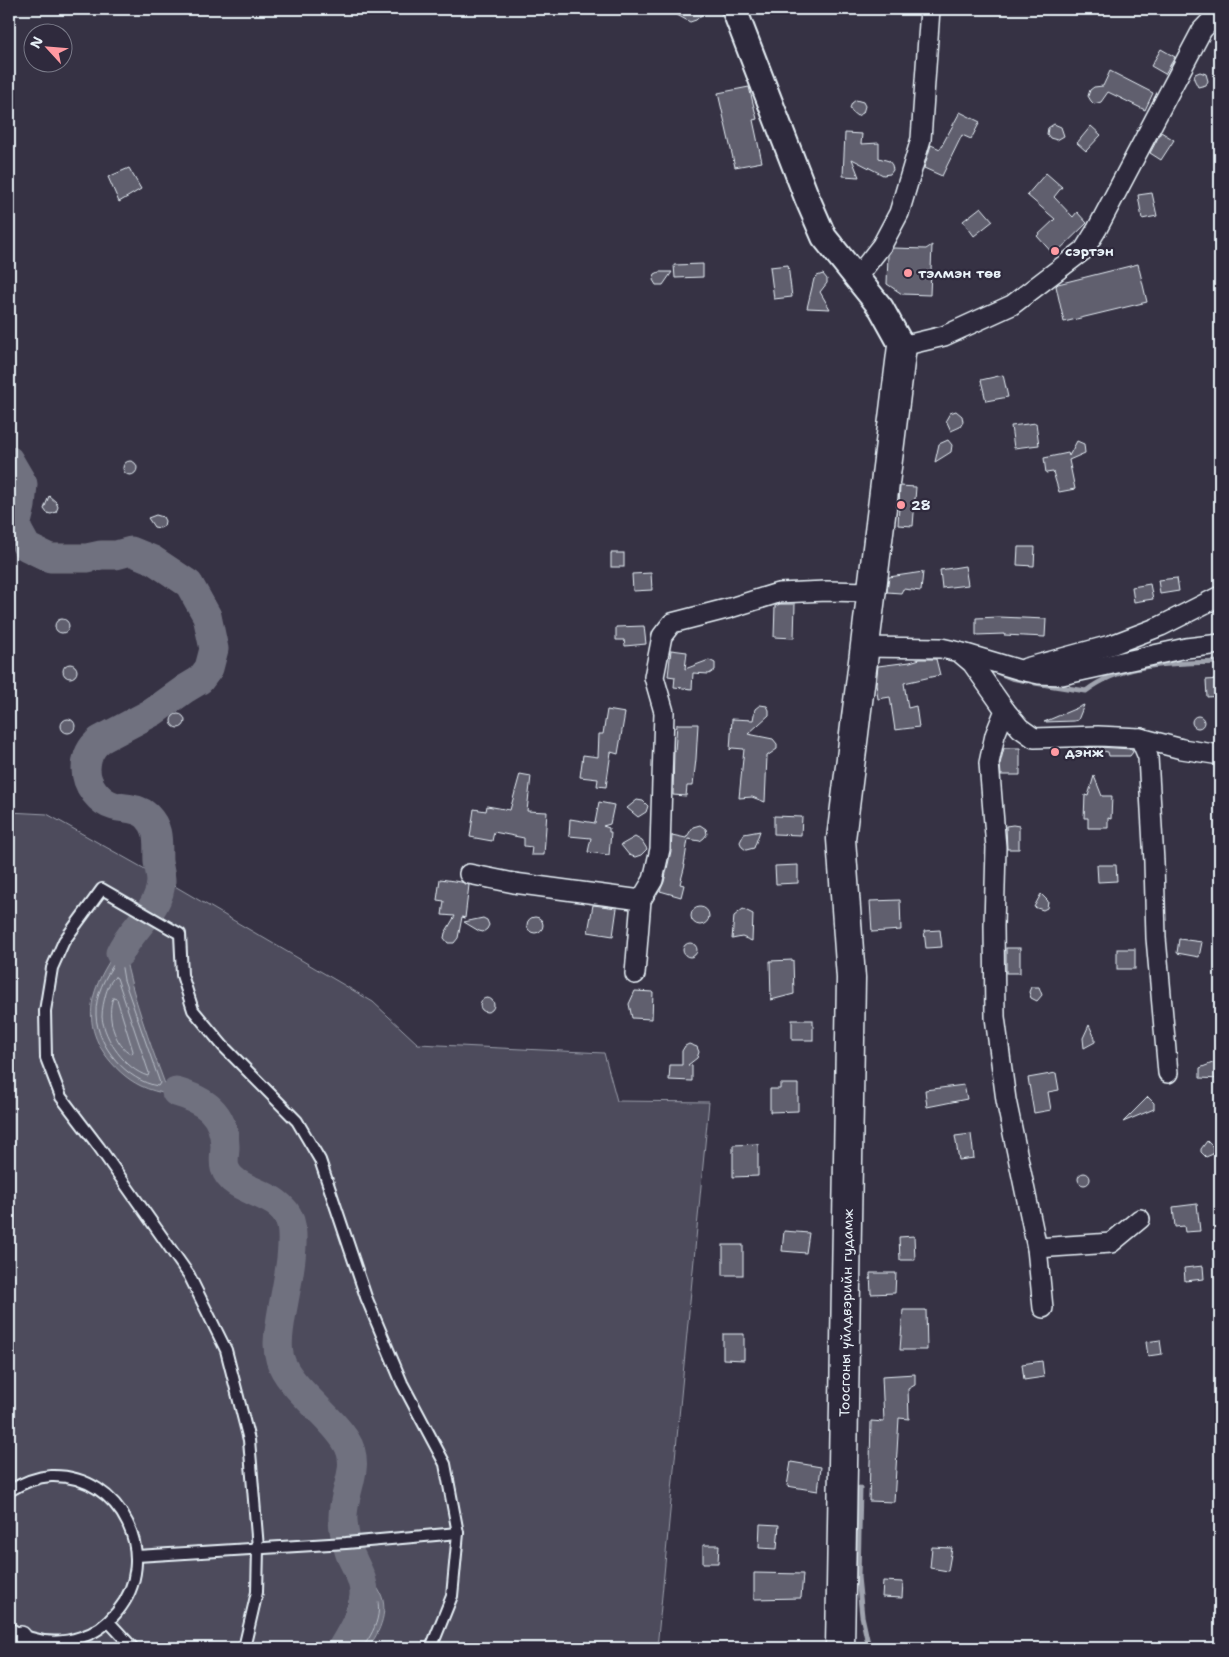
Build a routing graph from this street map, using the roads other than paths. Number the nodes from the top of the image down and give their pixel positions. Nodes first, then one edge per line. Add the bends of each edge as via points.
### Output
1 (734, 9) edge
2 (930, 9) edge
3 (1220, 11) edge
4 (857, 278) junction
5 (902, 346) junction
6 (870, 592) junction
7 (1220, 596) edge
8 (1220, 644) edge
9 (864, 647) junction
10 (959, 652) junction
11 (1020, 670) junction
12 (1006, 710) junction
13 (1140, 738) junction
14 (1220, 756) edge
15 (469, 874) dead end
16 (641, 900) junction
17 (635, 974) dead end
18 (1168, 1073) dead end
19 (1140, 1218) dead end
20 (1037, 1248) junction
21 (1043, 1308) dead end
22 (9, 1490) edge
23 (458, 1533) junction
24 (258, 1548) junction
25 (137, 1556) junction
26 (109, 1622) junction
27 (14, 1638) edge
28 (133, 1648) edge
29 (244, 1648) edge
30 (431, 1648) edge
31 (840, 1648) edge

1 - 4 street via 824,238
2 - 4 street via 921,139 900,213 882,245
3 - 5 street via 1198,37 1084,250 1012,305 944,336
4 - 5 street via 881,308
5 - 6 main road, Тоосгоны үйлдвэрийн гудамж
6 - 9 main road, Тоосгоны үйлдвэрийн гудамж
6 - 16 street via 778,593 672,623 662,636 654,678 664,712 660,849 653,880
7 - 11 street via 1161,626 1114,644
8 - 11 street via 1186,648 1062,675
9 - 10 street via 941,648
9 - 31 main road, Тоосгоны үйлдвэрийн гудамж via 841,839 851,978
10 - 11 street
10 - 12 street via 972,663
12 - 13 street via 1020,728 1034,738
12 - 20 street via 994,735 989,763 996,847 994,1017 1006,1100
13 - 14 street
13 - 18 street via 1148,757 1156,938
15 - 16 street
16 - 17 street
19 - 20 street via 1111,1243
20 - 21 street
22 - 25 lane via 26,1481 52,1476 77,1480 100,1490 124,1515 132,1530
23 - 24 lane via 346,1544
23 - 24 lane via 446,1464 402,1383 366,1297 320,1160 297,1121 223,1046 193,1010 182,975 180,934 102,889 64,941 52,968 45,1011 46,1058 61,1097 189,1275 226,1350 249,1440
23 - 30 lane via 452,1596
24 - 25 lane
24 - 29 lane via 257,1592
25 - 26 lane via 134,1580 124,1603
26 - 27 lane via 89,1635 67,1642
26 - 28 lane

